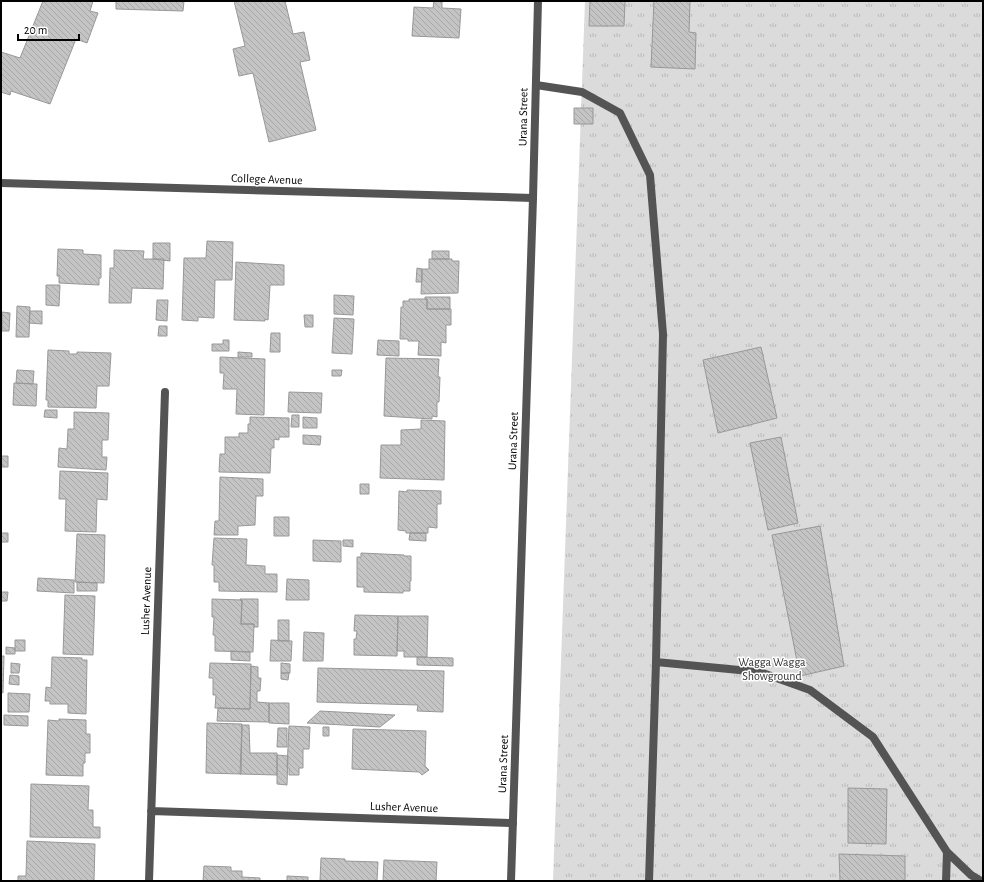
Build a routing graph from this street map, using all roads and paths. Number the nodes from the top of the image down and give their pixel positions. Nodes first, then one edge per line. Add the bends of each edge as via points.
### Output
1 (538, 1) edge
2 (536, 85) junction
3 (1, 183) edge
4 (533, 198) junction
5 (166, 392) dead end
6 (656, 662) junction
7 (151, 811) junction
8 (513, 823) junction
9 (947, 852) junction
10 (149, 881) edge
11 (511, 881) edge
12 (649, 881) edge
13 (946, 881) edge
14 (981, 881) edge

1 - 2 street, Urana Street
2 - 4 street, Urana Street
2 - 6 street via 582,92 620,113 650,175 663,334
3 - 4 street, College Avenue
4 - 8 street, Urana Street
5 - 7 street, Lusher Avenue
6 - 9 street via 760,672 810,690 873,737
6 - 12 street
7 - 8 street, Lusher Avenue
7 - 10 street, Lusher Avenue
8 - 11 street, Urana Street
9 - 13 street
9 - 14 street

